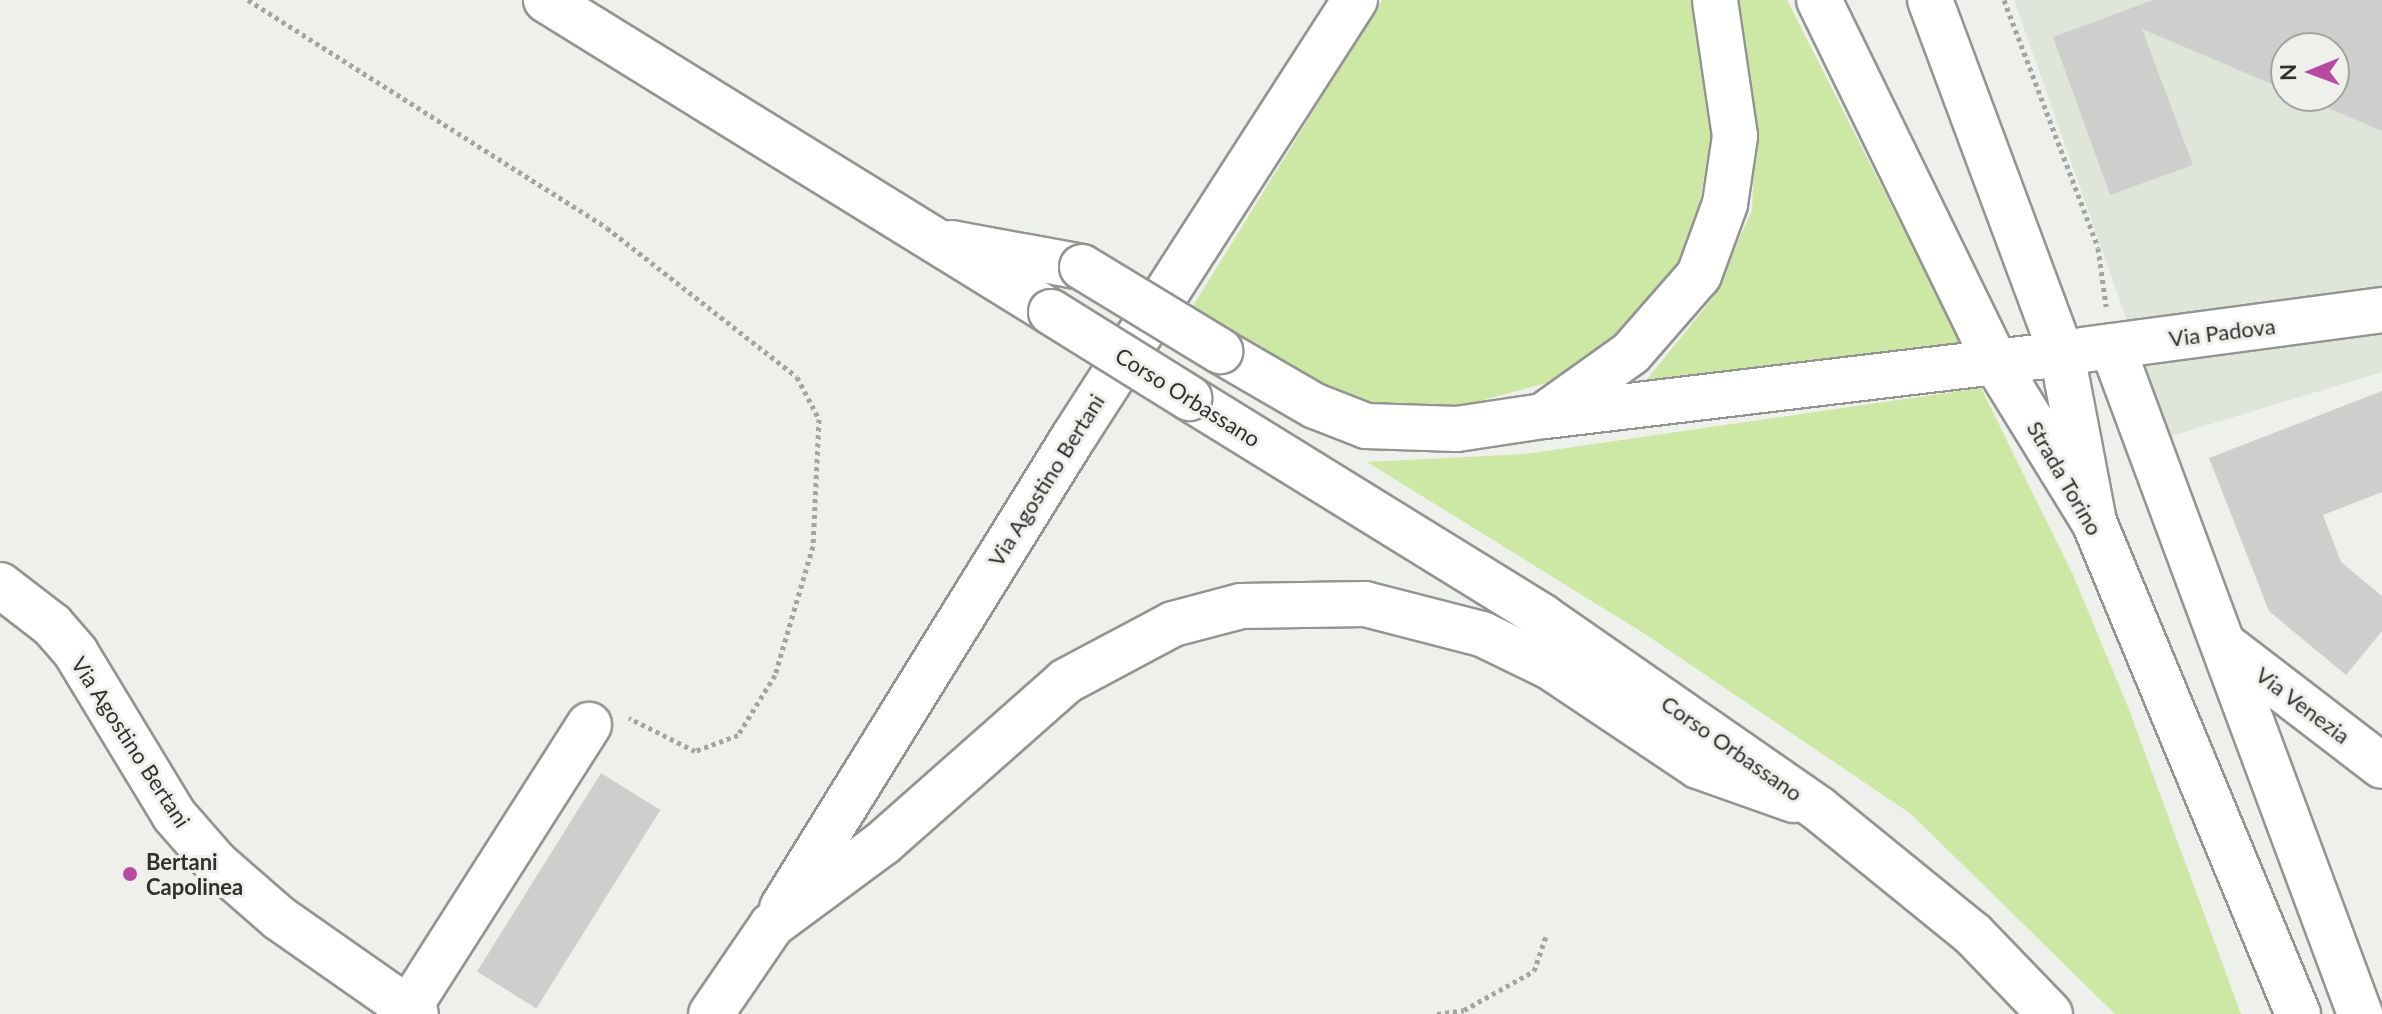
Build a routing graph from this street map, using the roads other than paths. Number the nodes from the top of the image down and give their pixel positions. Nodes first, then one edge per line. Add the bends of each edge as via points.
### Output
1 (546, 0) edge
2 (1355, 0) edge
3 (1715, 0) edge
4 (1819, 0) edge
5 (1930, 0) edge
6 (941, 242) junction
7 (2382, 310) edge
8 (2112, 346) junction
9 (2062, 354) junction
10 (1996, 363) junction
11 (1543, 416) junction
12 (2094, 522) junction
13 (0, 585) edge
14 (2223, 644) junction
15 (589, 725) road end
16 (2382, 766) edge
17 (1819, 809) junction
18 (772, 925) junction
19 (412, 1011) edge
20 (711, 1014) edge
21 (2050, 1014) edge
22 (2298, 1014) edge
23 (2360, 1014) edge

1 - 6 main road, Corso Orbassano
2 - 18 main road, Via Agostino Bertani via 1064,451
3 - 11 main road via 1735,136 1725,204 1699,275 1631,353
4 - 10 main road, Strada Torino
5 - 9 main road
6 - 11 main road, Via Padova, bridge via 1082,267 1315,406 1366,426 1457,429
6 - 17 main road, Corso Orbassano, bridge via 1543,617
7 - 8 main road, Via Padova
8 - 9 main road, Via Padova
8 - 14 main road
9 - 10 main road, Via Padova
9 - 12 main road
10 - 11 main road, Via Padova
10 - 12 main road, Strada Torino
12 - 22 main road, Strada Torino
13 - 19 main road, Via Agostino Bertani via 52,625 76,653 174,815 216,863 279,918
14 - 16 main road, Via Venezia
14 - 23 main road
15 - 19 main road
17 - 18 main road, Corso Orbassano via 1698,766 1550,667 1482,634 1365,604 1241,606 1173,624 1066,681 883,843
17 - 21 main road, Corso Orbassano via 1973,934
18 - 20 main road, Corso Orbassano

